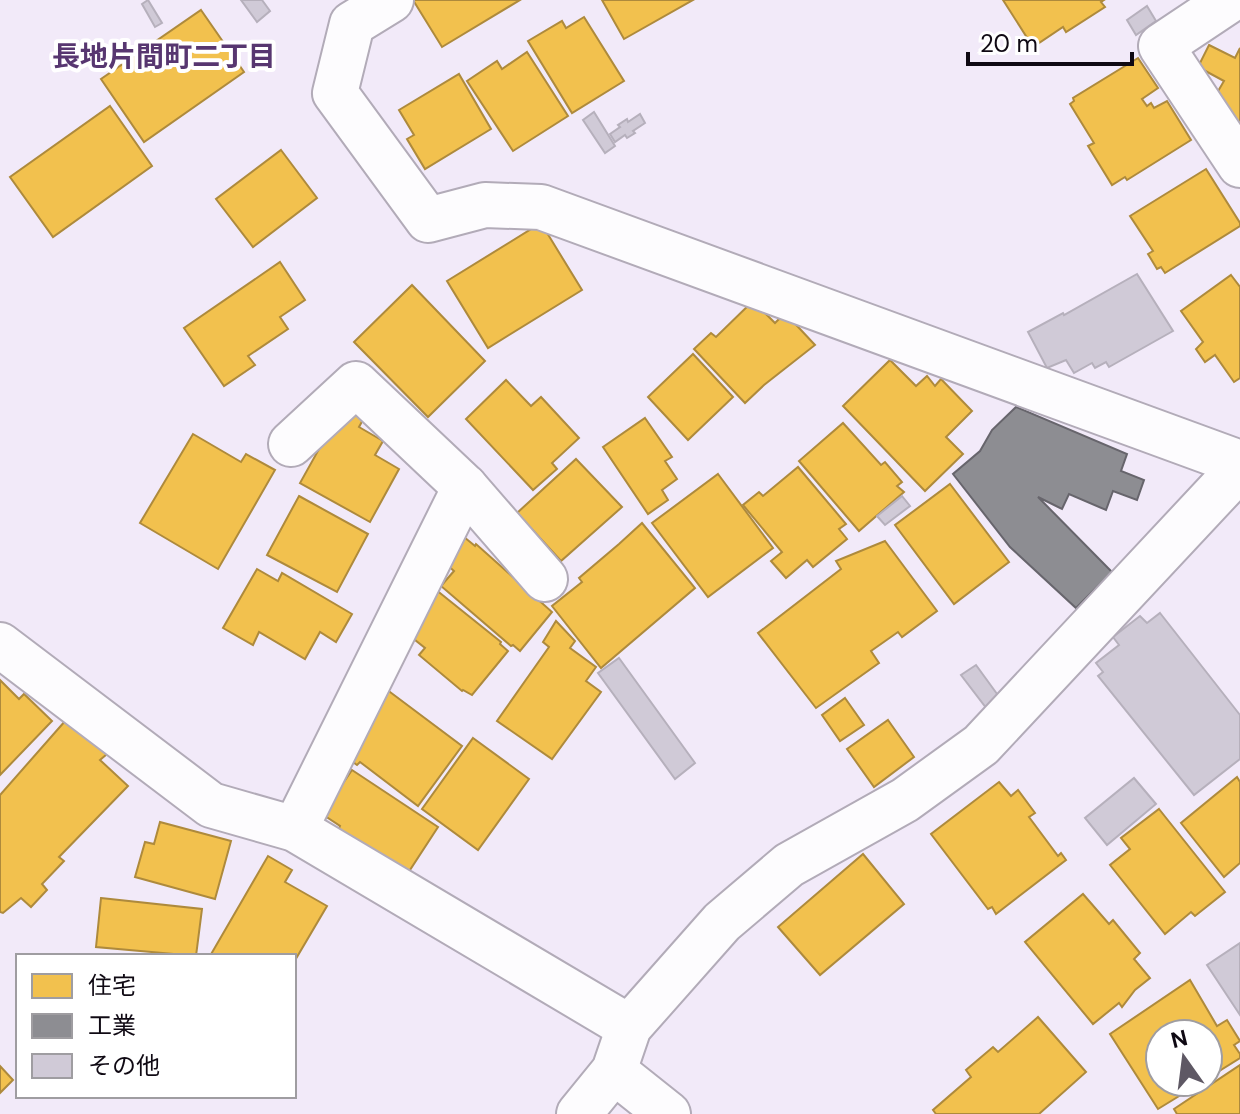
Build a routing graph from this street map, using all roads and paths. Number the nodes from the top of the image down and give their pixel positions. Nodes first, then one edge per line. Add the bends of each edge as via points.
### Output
1 (391, 0) edge
2 (1230, 0) edge
3 (1240, 165) edge
4 (291, 444) dead end
5 (1240, 466) edge
6 (465, 487) junction
7 (545, 579) dead end
8 (0, 645) edge
9 (295, 829) junction
10 (629, 1027) junction
11 (614, 1071) junction
12 (579, 1114) edge
13 (668, 1114) edge

1 - 5 street via 352,24 335,93 428,220 485,205 541,207
2 - 3 street via 1161,46
4 - 6 street via 356,384
5 - 10 street via 981,745 905,800 789,865 722,922
6 - 7 street
6 - 9 street
8 - 9 street via 211,805
9 - 10 street
10 - 11 street
11 - 12 street
11 - 13 street

